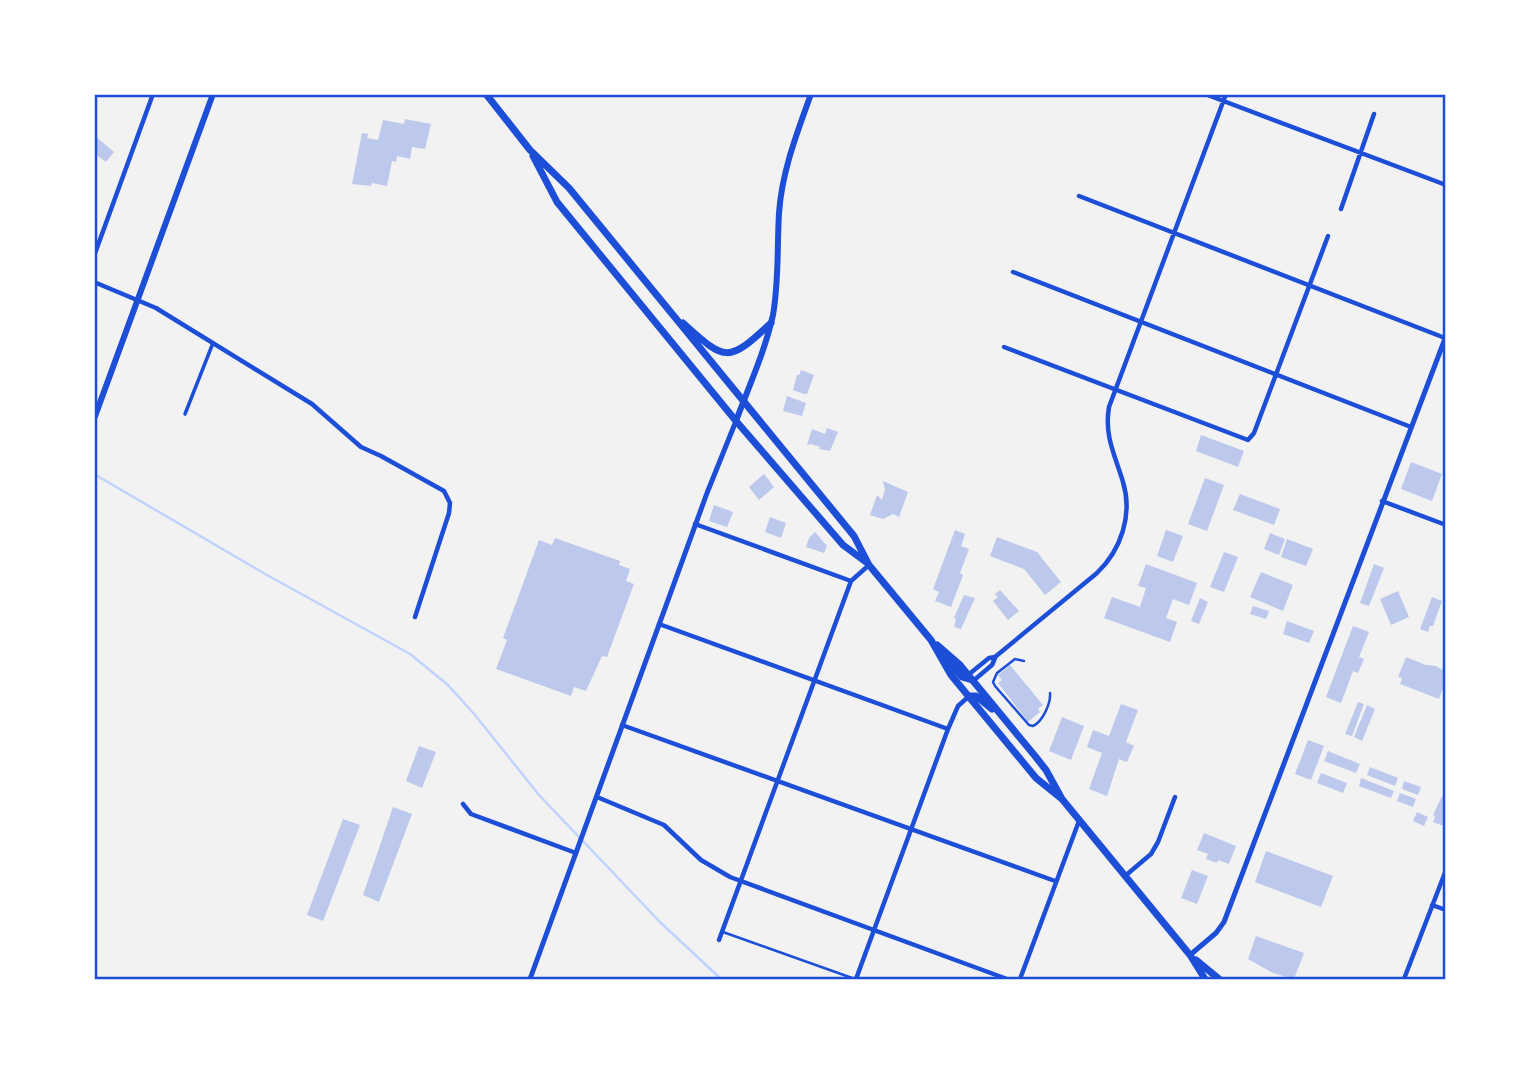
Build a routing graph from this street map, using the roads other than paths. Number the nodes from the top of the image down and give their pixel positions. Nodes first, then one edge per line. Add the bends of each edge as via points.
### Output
1 (153, 94) edge
2 (214, 94) edge
3 (485, 94) edge
4 (811, 94) edge
5 (1205, 94) edge
6 (1226, 94) edge
7 (1224, 102) junction
8 (1374, 114) dead end
9 (530, 150) junction
10 (1360, 152) junction
11 (1446, 185) edge
12 (1079, 196) dead end
13 (1340, 209) dead end
14 (1174, 233) junction
15 (1328, 236) dead end
16 (94, 256) edge
17 (1013, 272) dead end
18 (94, 282) edge
19 (1310, 285) junction
20 (139, 301) junction
21 (670, 310) junction
22 (1141, 321) junction
23 (771, 323) junction
24 (1445, 337) edge
25 (213, 344) junction
26 (1004, 346) dead end
27 (1276, 375) junction
28 (1115, 390) junction
29 (743, 402) junction
30 (185, 414) dead end
31 (94, 419) edge
32 (736, 421) junction
33 (1411, 427) junction
34 (1382, 501) junction
35 (695, 524) junction
36 (1446, 526) edge
37 (869, 565) junction
38 (851, 581) junction
39 (415, 617) dead end
40 (659, 624) junction
41 (931, 640) junction
42 (1024, 662) dead end
43 (970, 678) junction
44 (815, 681) junction
45 (1049, 693) dead end
46 (969, 696) junction
47 (1001, 715) junction
48 (622, 725) junction
49 (948, 729) junction
50 (778, 781) junction
51 (597, 797) junction
52 (1175, 797) dead end
53 (1062, 799) junction
54 (463, 804) dead end
55 (1079, 821) junction
56 (911, 829) junction
57 (576, 853) junction
58 (1446, 870) edge
59 (1125, 876) junction
60 (742, 881) junction
61 (1055, 881) junction
62 (1432, 905) junction
63 (1446, 910) edge
64 (874, 930) junction
65 (723, 932) junction
66 (719, 940) dead end
67 (1190, 955) junction
68 (530, 979) edge
69 (856, 979) edge
70 (1007, 979) edge
71 (1020, 979) edge
72 (1205, 979) edge
73 (1219, 979) edge
74 (1404, 979) edge

1 - 16 street
2 - 20 main road
3 - 9 highway
4 - 23 main road via 783,187
5 - 7 street
6 - 7 street
7 - 10 street
7 - 14 street
8 - 10 street
9 - 21 highway via 569,188
9 - 32 highway via 557,202
10 - 11 street
10 - 13 street
12 - 14 street
14 - 19 street
14 - 22 street
15 - 19 street
17 - 22 street
18 - 20 street
19 - 24 street
19 - 27 street
20 - 25 street
20 - 31 main road
21 - 23 highway via 721,354 745,347
21 - 29 highway
22 - 27 street
22 - 28 street
23 - 29 main road
24 - 33 street
25 - 30 street
25 - 39 street via 312,404 361,447 444,491 449,513
26 - 28 street
27 - 28 street via 1248,440
27 - 33 street
28 - 43 street via 1107,429 1125,491 1126,519 1119,543 1097,573 995,657 992,665
29 - 32 main road
29 - 37 highway via 854,536
32 - 35 street
32 - 37 highway via 843,545
33 - 34 street
34 - 36 street
34 - 67 street via 1224,922
35 - 38 street
35 - 40 street
37 - 38 street
37 - 41 highway
38 - 44 street
40 - 44 street
40 - 48 street
41 - 43 highway
41 - 46 highway
42 - 45 lane via 1015,659 997,673 995,687 1033,726 1040,722
43 - 47 highway
44 - 49 street
44 - 50 street
46 - 47 highway via 976,696
46 - 49 street via 958,706
46 - 53 highway via 1036,778
47 - 53 highway via 1046,770
48 - 50 street
48 - 51 street
49 - 56 street
50 - 56 street
50 - 60 street
51 - 57 street
51 - 60 street via 664,825 711,868
52 - 59 street via 1151,854
53 - 55 highway
54 - 57 street via 471,814
55 - 59 highway
55 - 61 street
56 - 61 street
56 - 64 street
57 - 68 street
58 - 62 street
59 - 67 highway
60 - 64 street
60 - 65 street
61 - 71 street
62 - 63 street
62 - 74 street
64 - 69 street
64 - 70 street
65 - 66 street
65 - 69 lane
67 - 72 highway
67 - 73 highway

